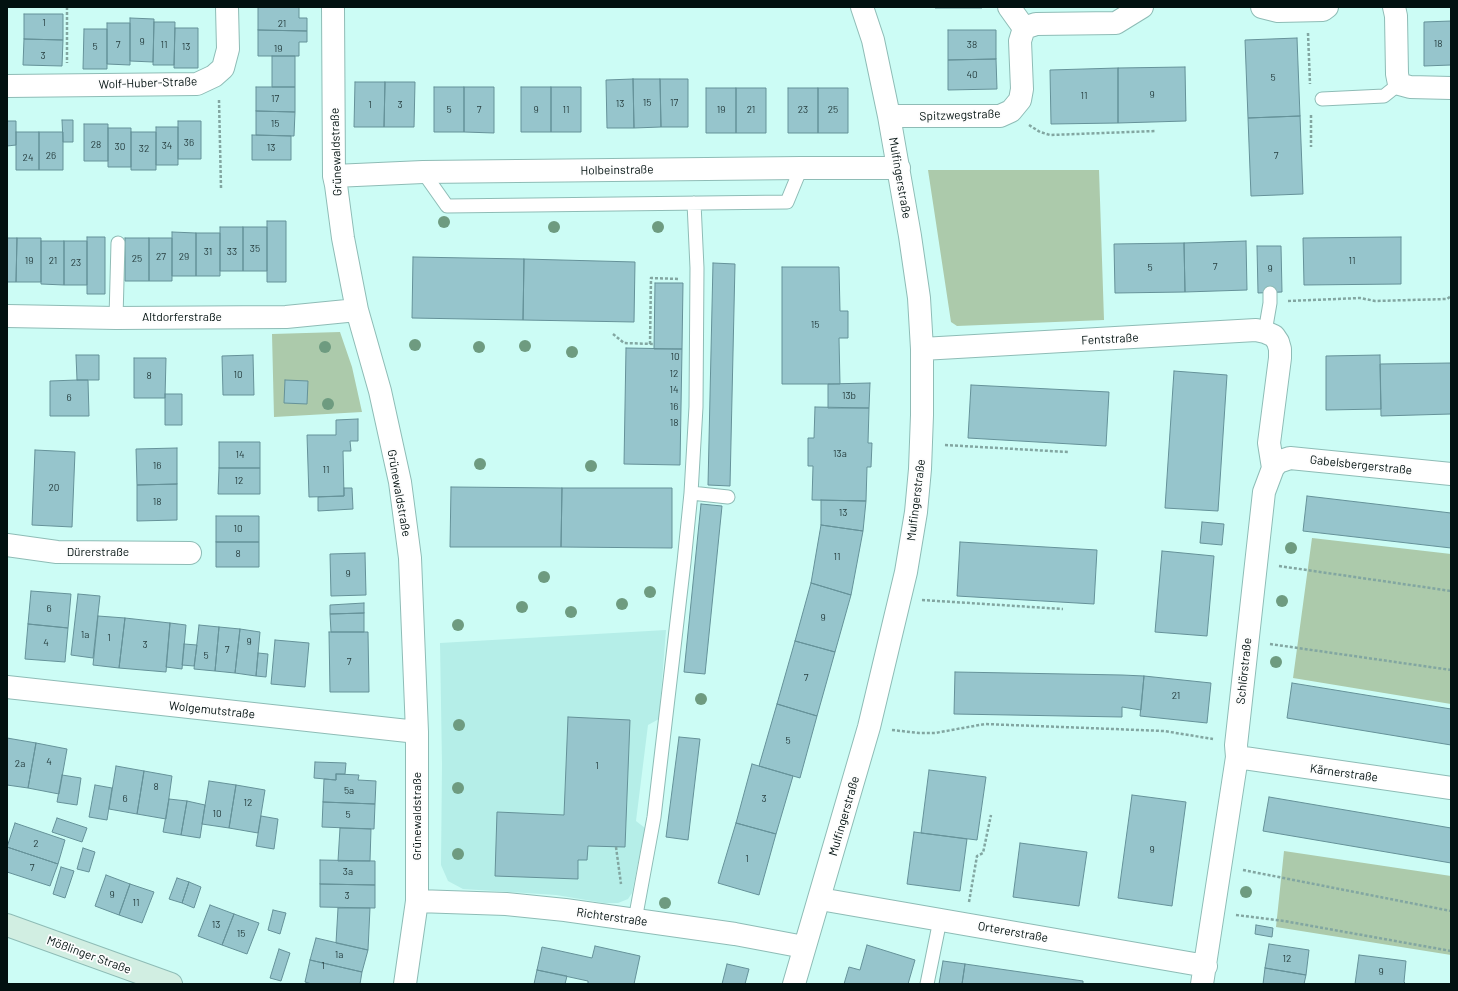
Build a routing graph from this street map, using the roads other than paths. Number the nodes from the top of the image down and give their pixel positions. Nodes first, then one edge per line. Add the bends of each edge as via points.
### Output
1 (227, 7) edge
2 (333, 7) edge
3 (862, 7) edge
4 (1009, 7) edge
5 (1142, 7) edge
6 (1262, 7) edge
7 (1394, 7) edge
8 (1317, 9) edge
9 (1024, 28) junction
10 (1399, 84) junction
11 (7, 86) edge
12 (1451, 88) edge
13 (1322, 99) dead end
14 (889, 116) junction
15 (801, 168) junction
16 (899, 168) junction
17 (423, 172) junction
18 (334, 176) junction
19 (694, 203) junction
20 (118, 243) dead end
21 (1270, 298) road end
22 (357, 310) junction
23 (7, 316) edge
24 (116, 318) junction
25 (1265, 332) junction
26 (922, 349) junction
27 (1273, 468) junction
28 (1451, 474) edge
29 (691, 493) junction
30 (728, 497) dead end
31 (7, 545) edge
32 (190, 553) dead end
33 (7, 687) edge
34 (417, 732) junction
35 (1237, 751) junction
36 (1451, 788) edge
37 (820, 899) junction
38 (417, 901) junction
39 (630, 920) junction
40 (940, 920) junction
41 (7, 925) edge
42 (804, 947) junction
43 (1204, 975) edge
44 (171, 984) edge
45 (405, 984) edge
46 (794, 984) edge
47 (927, 984) edge

1 - 11 street, Wolf-Huber-Straße via 228,49 223,68 214,76 197,84
2 - 18 street, Grünewaldstraße
3 - 14 street, Mulfingerstraße via 873,40
4 - 9 street
5 - 9 street via 1116,23 1036,24
6 - 8 street via 1278,12
7 - 10 street
9 - 14 street, Spitzwegstraße via 1020,41 1022,89 1020,100 1011,111 1000,116
10 - 12 street via 1410,87
10 - 13 lane via 1384,96
14 - 16 street, Mulfingerstraße
15 - 16 street, Holbeinstraße
15 - 17 street, Holbeinstraße
15 - 19 lane via 787,202
16 - 26 street, Mulfingerstraße via 919,298
17 - 18 street, Holbeinstraße
17 - 19 lane via 447,206
18 - 22 street, Grünewaldstraße
19 - 29 lane via 697,268 690,407
20 - 24 lane
21 - 25 lane
22 - 24 street, Altdorferstraße via 286,317
22 - 34 street, Grünewaldstraße via 380,391 401,490 410,558
23 - 24 street, Altdorferstraße
25 - 26 street, Fentstraße via 1256,330
25 - 27 street via 1274,336 1280,349 1269,444
26 - 37 street, Mulfingerstraße via 922,444 916,512 906,572 869,727
27 - 28 street, Gabelsbergerstraße via 1278,462 1290,458
27 - 35 street, Schlörstraße via 1264,492
29 - 30 lane
29 - 39 lane via 654,817
31 - 32 street, Dürerstraße via 58,552
33 - 34 street, Wolgemutstraße
34 - 38 street, Grünewaldstraße
35 - 36 street, Kärnerstraße
35 - 43 street, Schlörstraße
37 - 40 street, Ortererstraße
37 - 42 street, Mulfingerstraße
38 - 39 street, Richterstraße via 506,904
38 - 45 street, Grünewaldstraße
39 - 42 street, Richterstraße via 735,934
40 - 43 street, Ortererstraße
40 - 47 lane
41 - 44 street, Mößlinger Straße
42 - 46 street, Mulfingerstraße

